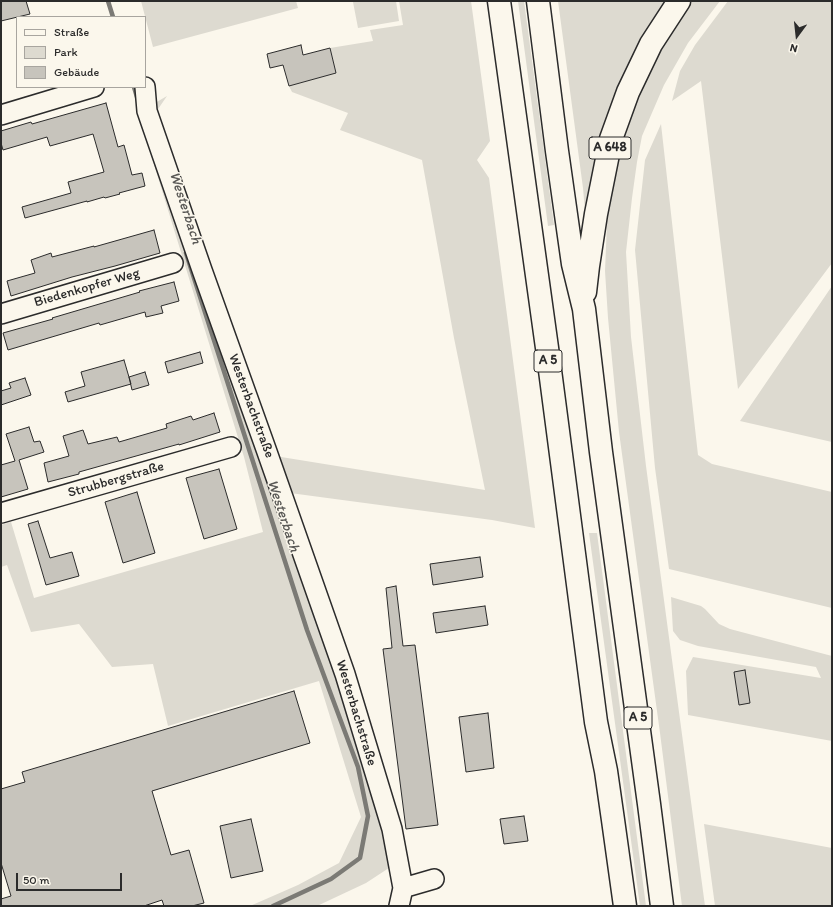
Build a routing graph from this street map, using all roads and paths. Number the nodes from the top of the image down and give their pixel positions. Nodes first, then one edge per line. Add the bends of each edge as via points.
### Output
1 (499, 1) edge
2 (538, 1) edge
3 (679, 1) edge
4 (91, 88) edge
5 (145, 88) edge
6 (1, 115) edge
7 (173, 263) dead end
8 (584, 309) junction
9 (1, 314) edge
10 (231, 446) dead end
11 (1, 513) edge
12 (434, 879) dead end
13 (403, 888) junction
14 (399, 906) edge
15 (625, 906) edge
16 (662, 906) edge

1 - 15 highway, A 5 via 596,722 614,820
2 - 8 highway, A 5 via 573,264
3 - 8 highway, A 648 via 651,44 628,92 611,139 596,214
4 - 6 street
5 - 13 street, Westerbachstraße via 147,111 345,674 392,829
7 - 9 street, Biedenkopfer Weg
8 - 16 highway, A 5
10 - 11 street, Strubbergstraße
12 - 13 street
13 - 14 street, Westerbachstraße

